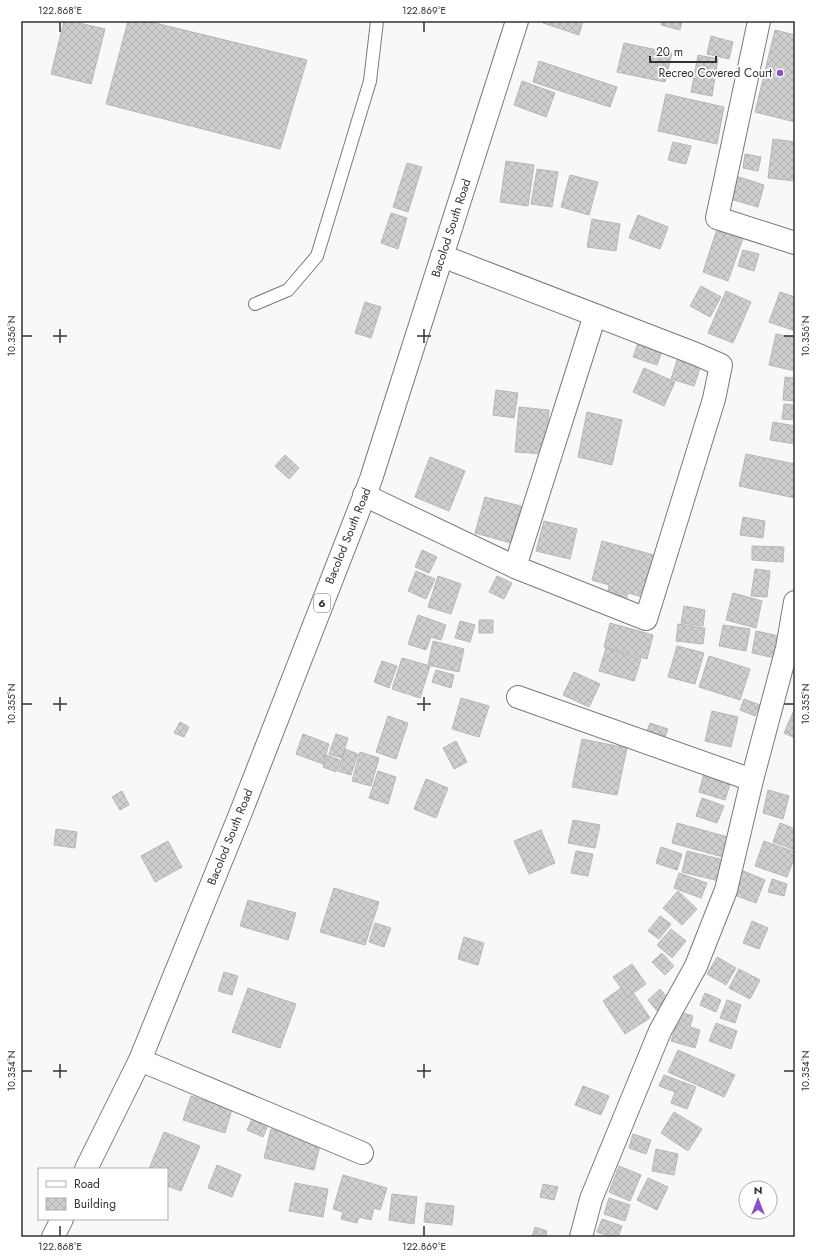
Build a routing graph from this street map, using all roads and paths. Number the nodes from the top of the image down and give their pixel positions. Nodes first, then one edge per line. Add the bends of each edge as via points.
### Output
1 (377, 21) edge
2 (517, 21) edge
3 (759, 21) edge
4 (795, 243) edge
5 (442, 256) junction
6 (255, 304) dead end
7 (595, 315) junction
8 (364, 495) junction
9 (515, 567) junction
10 (795, 602) edge
11 (518, 697) dead end
12 (752, 780) junction
13 (140, 1060) junction
14 (362, 1153) dead end
15 (86, 1168) edge
16 (62, 1220) edge
17 (587, 1235) edge
18 (53, 1237) edge

1 - 6 lane via 370,80 317,256 288,290
2 - 5 main road, Bacolod South Road / 6
3 - 4 main road via 717,218
5 - 7 main road
5 - 8 main road, Bacolod South Road / 6
7 - 9 main road
7 - 9 main road via 721,365 714,398 646,619
8 - 9 main road
8 - 13 main road, Bacolod South Road / 6 via 241,812
10 - 12 main road via 787,648
11 - 12 main road
12 - 17 main road via 726,890 696,966 660,1032 591,1200
13 - 14 main road
13 - 15 main road, Bacolod South Road / 6
16 - 18 main road

